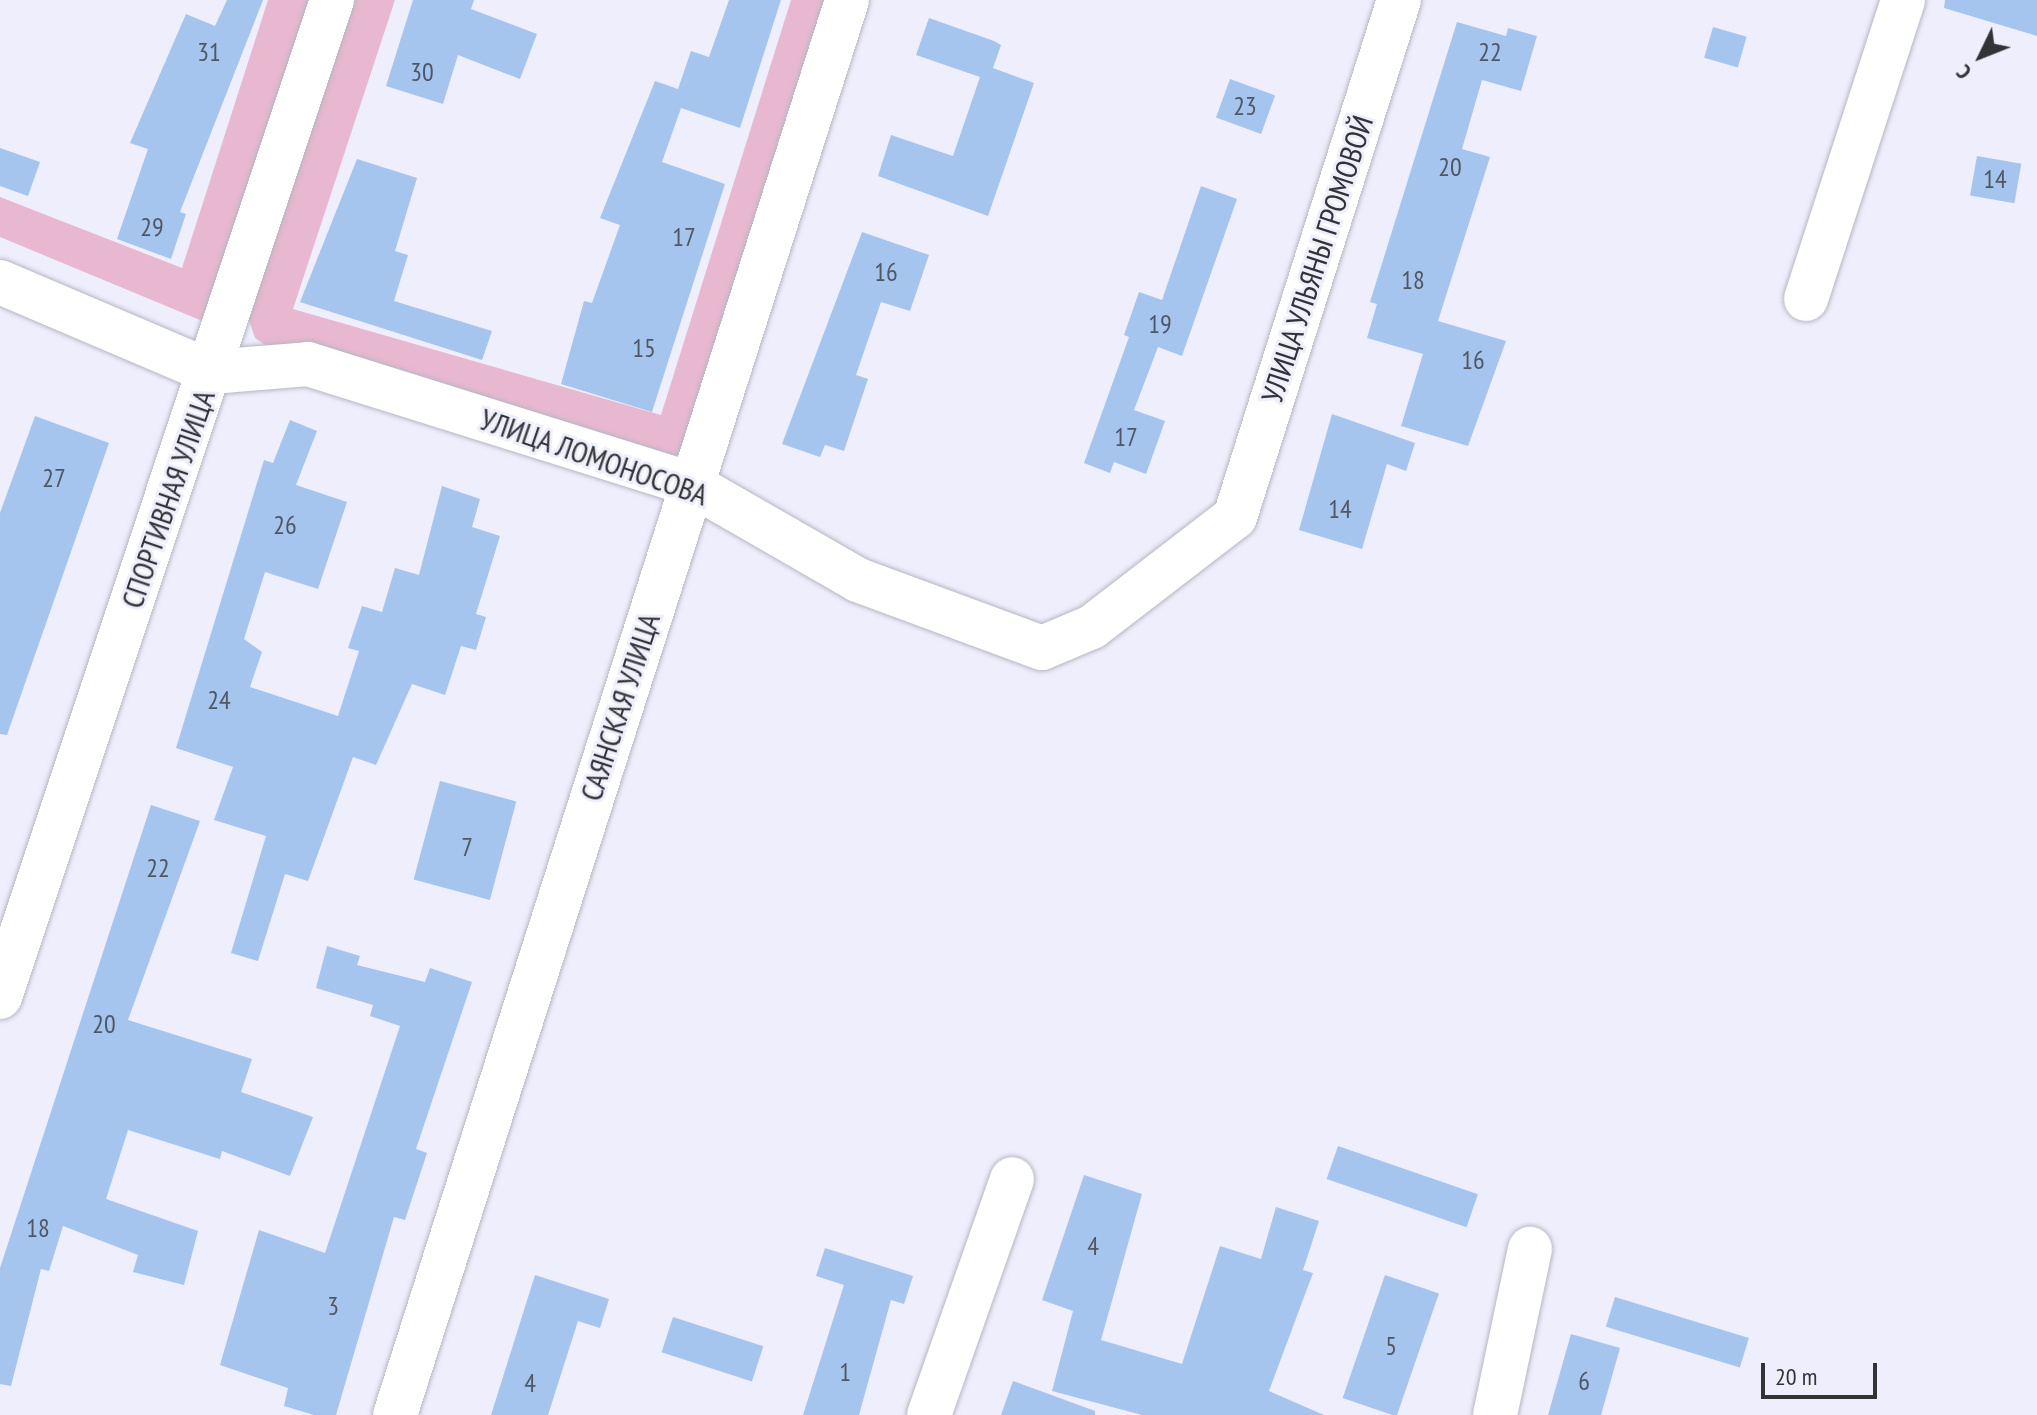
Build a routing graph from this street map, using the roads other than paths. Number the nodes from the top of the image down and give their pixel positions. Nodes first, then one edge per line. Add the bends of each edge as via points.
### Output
1 (332, 0) edge
2 (847, 0) edge
3 (1399, 0) edge
4 (1903, 0) edge
5 (0, 282) edge
6 (1806, 299) dead end
7 (211, 372) junction
8 (691, 484) junction
9 (1235, 517) joint
10 (0, 997) edge
11 (1012, 1179) dead end
12 (1530, 1249) dead end
13 (395, 1415) edge
14 (929, 1415) edge
15 (1495, 1415) edge

1 - 7 street, СПОРТИВНАЯ УЛИЦА
2 - 8 street, САЯНСКАЯ УЛИЦА
3 - 9 street, УЛИЦА УЛЬЯНЫ ГРОМОВОЙ
4 - 6 street
5 - 7 street, УЛИЦА ЛОМОНОСОВА
7 - 8 street, УЛИЦА ЛОМОНОСОВА via 308,364
7 - 10 street, СПОРТИВНАЯ УЛИЦА
8 - 9 street, УЛИЦА ЛОМОНОСОВА via 858,580 1042,648 1092,627
8 - 13 street, САЯНСКАЯ УЛИЦА
11 - 14 street
12 - 15 street

